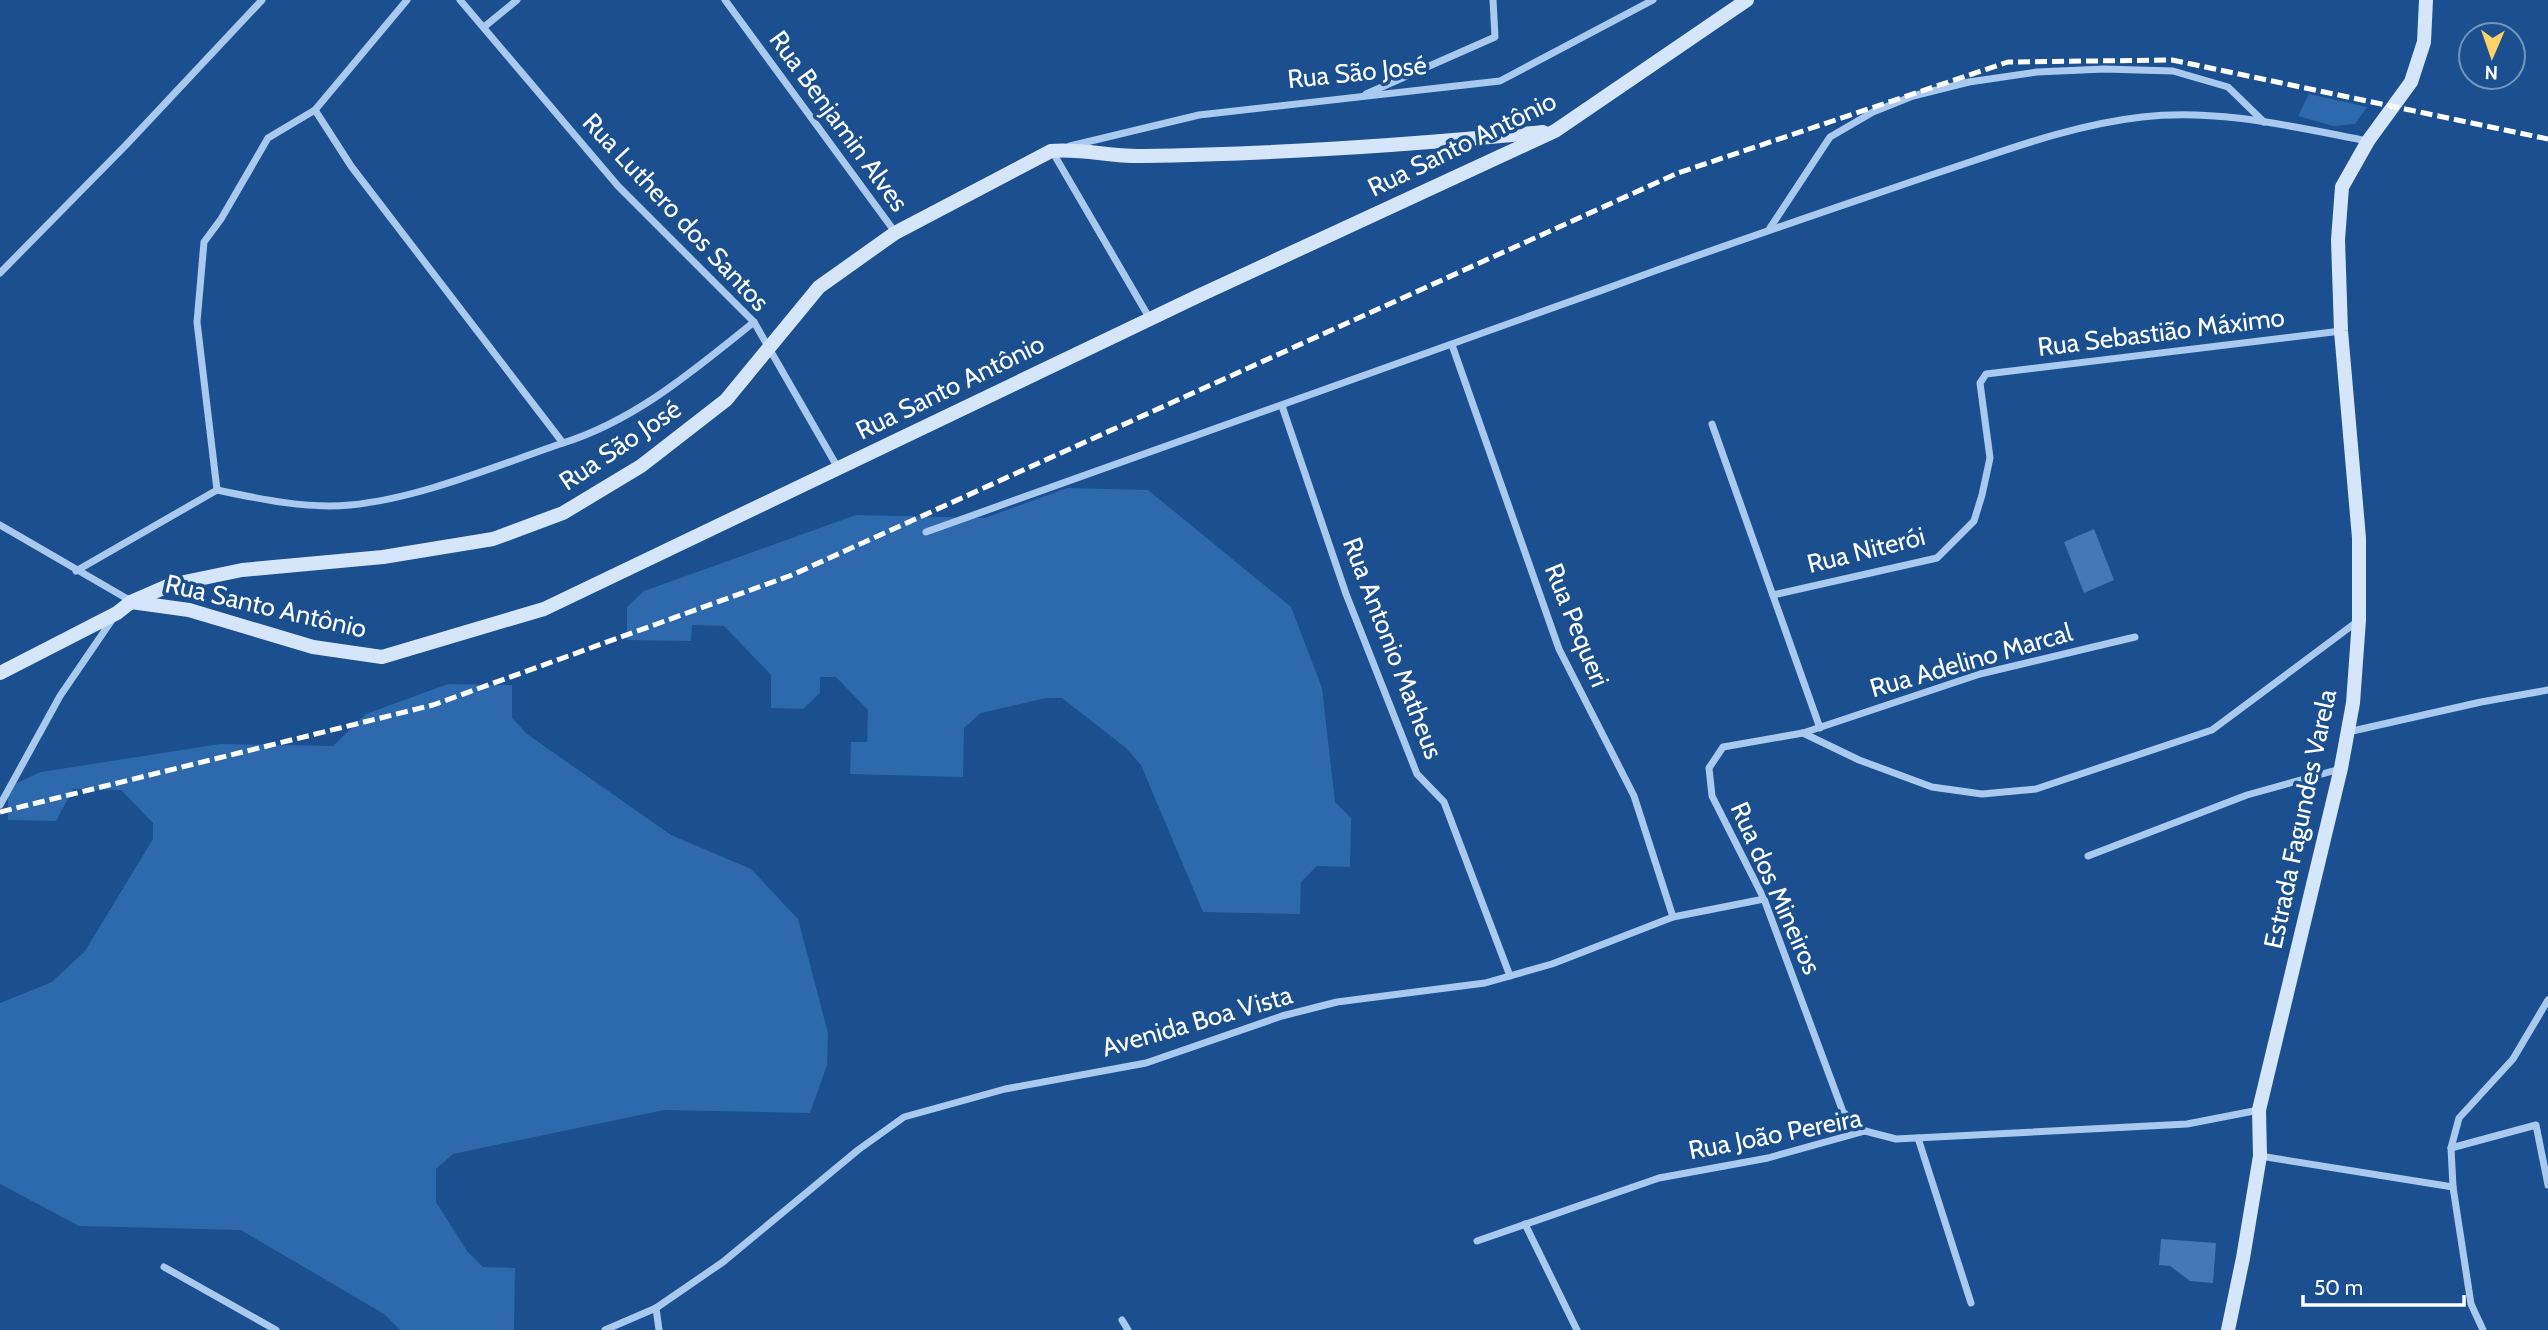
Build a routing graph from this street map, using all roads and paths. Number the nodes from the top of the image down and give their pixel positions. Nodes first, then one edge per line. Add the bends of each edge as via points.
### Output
1 (262, 0) edge
2 (407, 0) edge
3 (460, 0) edge
4 (517, 0) edge
5 (725, 0) edge
6 (1493, 0) edge
7 (1653, 0) edge
8 (1746, 0) edge
9 (2426, 0) edge
10 (484, 27) junction
11 (1360, 97) junction
12 (315, 110) junction
13 (2265, 122) junction
14 (1555, 131) junction
15 (2368, 141) junction
16 (1051, 151) junction
17 (1770, 229) junction
18 (895, 233) junction
19 (0, 273) edge
20 (1150, 319) junction
21 (754, 322) junction
22 (2341, 331) junction
23 (1452, 345) junction
24 (769, 350) junction
25 (1986, 374) joint
26 (1282, 406) junction
27 (1712, 424) dead end
28 (563, 443) junction
29 (838, 468) junction
30 (217, 490) junction
31 (0, 525) edge
32 (926, 532) dead end
33 (76, 571) junction
34 (1773, 595) junction
35 (131, 601) junction
36 (117, 613) junction
37 (2359, 621) junction
38 (2135, 637) dead end
39 (0, 673) edge
40 (2548, 690) edge
41 (1820, 728) junction
42 (2348, 732) junction
43 (1803, 733) junction
44 (2341, 768) junction
45 (0, 805) edge
46 (2088, 856) dead end
47 (1763, 900) junction
48 (1673, 917) junction
49 (1510, 976) junction
50 (2548, 1000) edge
51 (2259, 1110) junction
52 (1865, 1131) junction
53 (1918, 1138) junction
54 (2451, 1148) junction
55 (2260, 1156) junction
56 (2548, 1185) edge
57 (2453, 1187) junction
58 (1525, 1224) junction
59 (1477, 1241) dead end
60 (164, 1267) dead end
61 (1971, 1303) dead end
62 (656, 1308) junction
63 (1122, 1320) dead end
64 (276, 1330) edge
65 (604, 1330) edge
66 (659, 1330) edge
67 (1128, 1330) edge
68 (1577, 1330) edge
69 (2228, 1330) edge
70 (2483, 1330) edge

1 - 19 street
2 - 12 street
3 - 10 street, Rua Luthero dos Santos
4 - 10 street
5 - 18 street, Rua Benjamin Alves
6 - 11 street via 1495,37
7 - 11 street, Rua São José via 1500,81
8 - 14 main road, Rua Santo Antônio
9 - 15 main road, Estrada Fagundes Varela via 2424,42 2411,82
10 - 21 street, Rua Luthero dos Santos via 618,186
11 - 16 street, Rua São José via 1199,115
12 - 28 street, Rua São José via 351,166
12 - 30 street via 268,138 204,242 197,322
13 - 15 street
13 - 17 street via 2206,115 2142,117 2068,131
13 - 17 street via 2228,87 2173,71 2037,72 1969,82 1913,96 1830,137
14 - 16 main road, Rua São José via 1400,146 1138,156
14 - 20 main road, Rua Santo Antônio
15 - 22 main road, Estrada Fagundes Varela via 2342,187 2337,240
16 - 18 main road, Rua São José
16 - 20 street
17 - 23 street
18 - 24 main road, Rua São José via 819,287
20 - 29 main road, Rua Santo Antônio
21 - 24 street, Rua Luthero dos Santos
21 - 28 street, Rua São José via 667,392 594,433
22 - 25 street, Rua Sebastião Máximo
22 - 37 main road, Estrada Fagundes Varela via 2358,538
23 - 26 street
23 - 48 street, Rua Pequeri via 1559,649 1634,796
24 - 29 street, Rua Luthero dos Santos
24 - 35 main road, Rua São José via 726,400 641,466 563,513 494,538 383,556 242,570 170,584
25 - 34 street, Rua Niterói via 1980,383 1990,458 1973,521 1937,558
26 - 32 street
26 - 49 street, Rua Antonio Matheus via 1346,594 1407,748 1418,774 1444,802
27 - 34 street
28 - 30 street via 408,494 350,505 280,503
29 - 35 main road, Rua Santo Antônio via 544,610 382,657 313,647 189,610
30 - 33 street
31 - 33 street
33 - 35 street
34 - 41 street
35 - 36 main road, Rua São José
36 - 39 main road, Rua São José
36 - 45 street via 60,696
37 - 42 main road, Estrada Fagundes Varela
37 - 43 street via 2212,730 2036,789 1982,794 1931,787
38 - 41 street, Rua Adelino Marcal via 1980,674
40 - 42 street
41 - 43 street, Rua dos Mineiros
42 - 44 main road, Estrada Fagundes Varela
43 - 47 street, Rua dos Mineiros via 1723,747 1709,768 1712,796
44 - 46 street via 2247,795
44 - 51 main road, Estrada Fagundes Varela
47 - 48 street, Avenida Boa Vista
47 - 52 street, Rua dos Mineiros via 1843,1112
48 - 49 street, Avenida Boa Vista
49 - 62 street, Avenida Boa Vista via 1337,1002 1146,1063 1006,1089 904,1117 723,1262
50 - 54 street via 2513,1059 2459,1118
51 - 53 street, Rua João Pereira via 2187,1124
51 - 55 main road, Estrada Fagundes Varela
52 - 53 street, Rua João Pereira via 1896,1139
52 - 58 street, Rua João Pereira via 1768,1158 1659,1178
53 - 61 street
54 - 56 street via 2536,1125
54 - 57 street
55 - 57 street
55 - 69 main road, Estrada Fagundes Varela
57 - 70 street via 2471,1304
58 - 59 street, Rua João Pereira
58 - 68 street
60 - 64 street
62 - 65 street, Avenida Boa Vista
62 - 66 street
63 - 67 street

